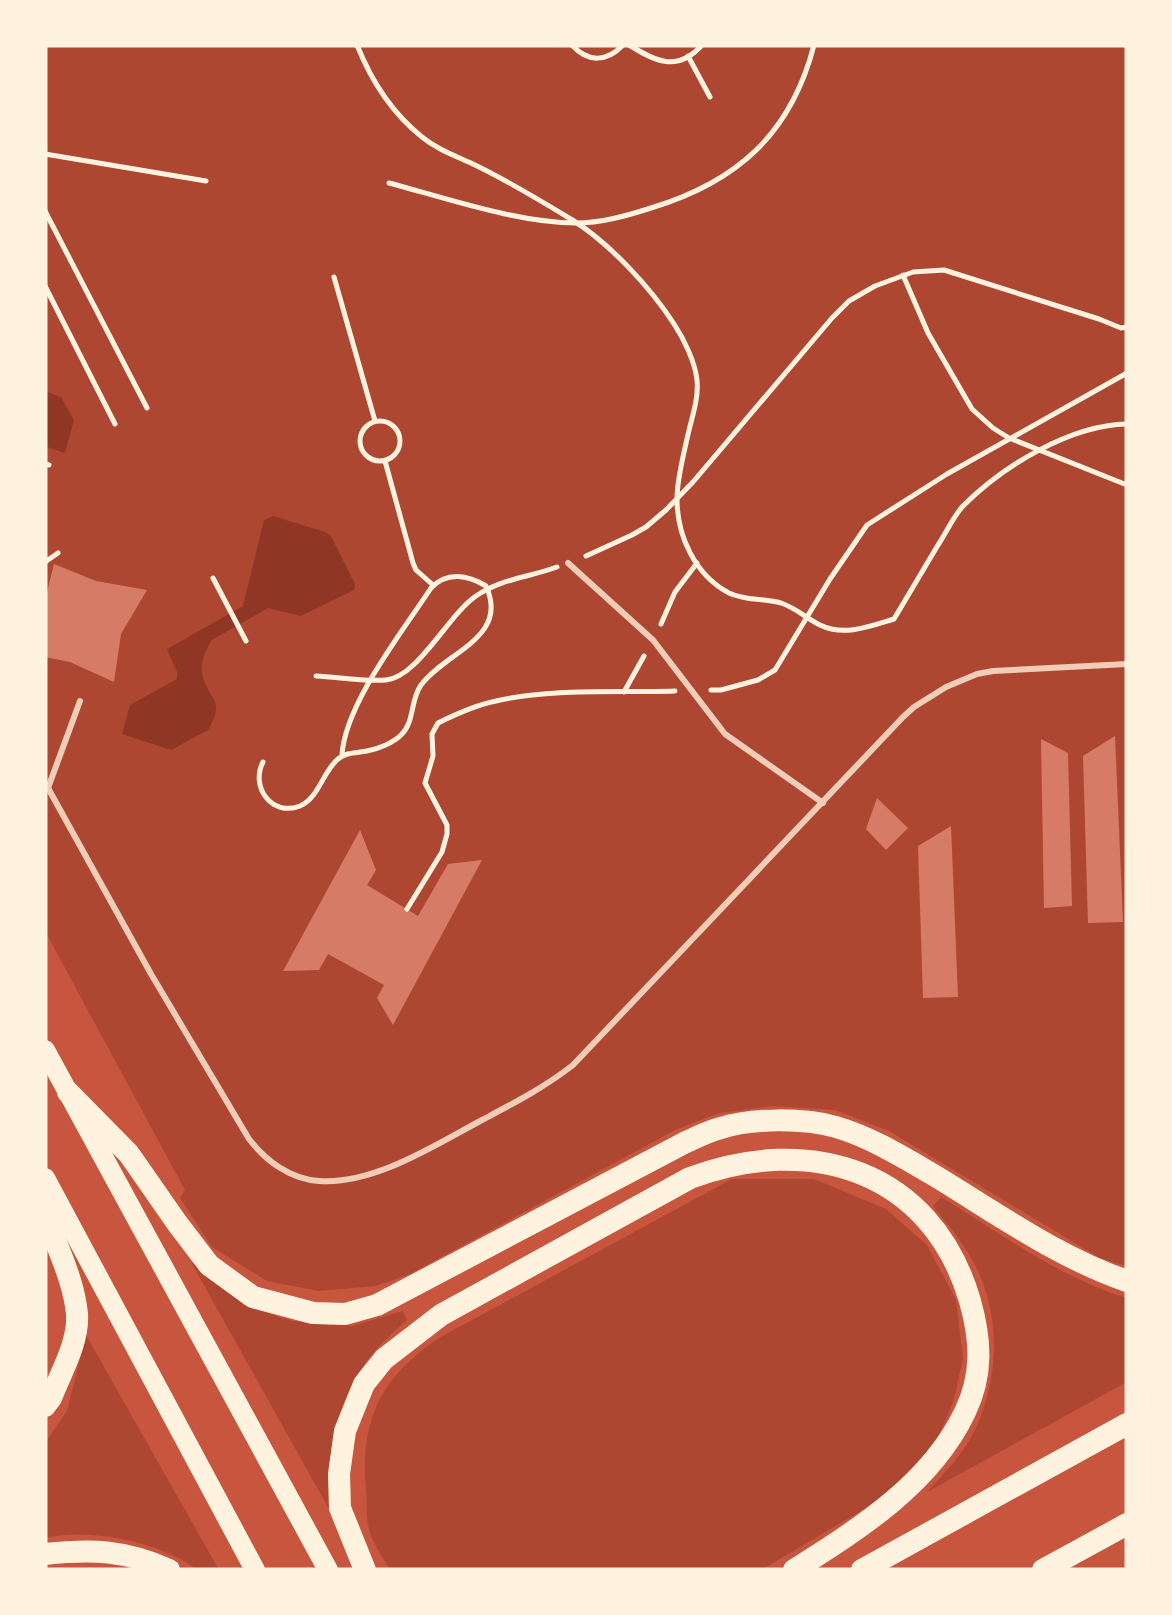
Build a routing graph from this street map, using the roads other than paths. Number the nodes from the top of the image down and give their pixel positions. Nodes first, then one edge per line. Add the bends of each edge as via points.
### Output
1 (568, 563) road end
2 (1127, 664) edge
3 (80, 701) dead end
4 (46, 785) edge
5 (822, 803) junction
6 (45, 1050) edge
7 (68, 1092) junction
8 (45, 1178) edge
9 (45, 1214) edge
10 (1127, 1281) edge
11 (45, 1406) edge
12 (1127, 1424) edge
13 (1127, 1524) edge
14 (45, 1554) edge
15 (169, 1570) edge
16 (254, 1570) edge
17 (328, 1570) edge
18 (365, 1570) edge
19 (794, 1570) edge
20 (862, 1570) edge
21 (1043, 1570) edge

1 - 5 lane via 653,640 725,734
2 - 5 lane via 992,671 946,687 914,707
3 - 4 lane
4 - 5 lane via 248,1139 284,1171 329,1181 413,1156 558,1077
6 - 7 main road
7 - 10 highway via 128,1154 209,1265 253,1297 313,1312 345,1314 377,1305 686,1142 748,1122 834,1126 864,1138 1068,1256
7 - 17 main road
8 - 16 main road
9 - 11 highway via 77,1315 73,1342
12 - 20 highway
13 - 21 highway
14 - 15 highway via 110,1553
18 - 19 highway via 340,1508 339,1474 364,1384 384,1359 442,1315 690,1178 744,1162 796,1159 842,1166 883,1182 912,1204 962,1274 980,1368 965,1414 912,1485

